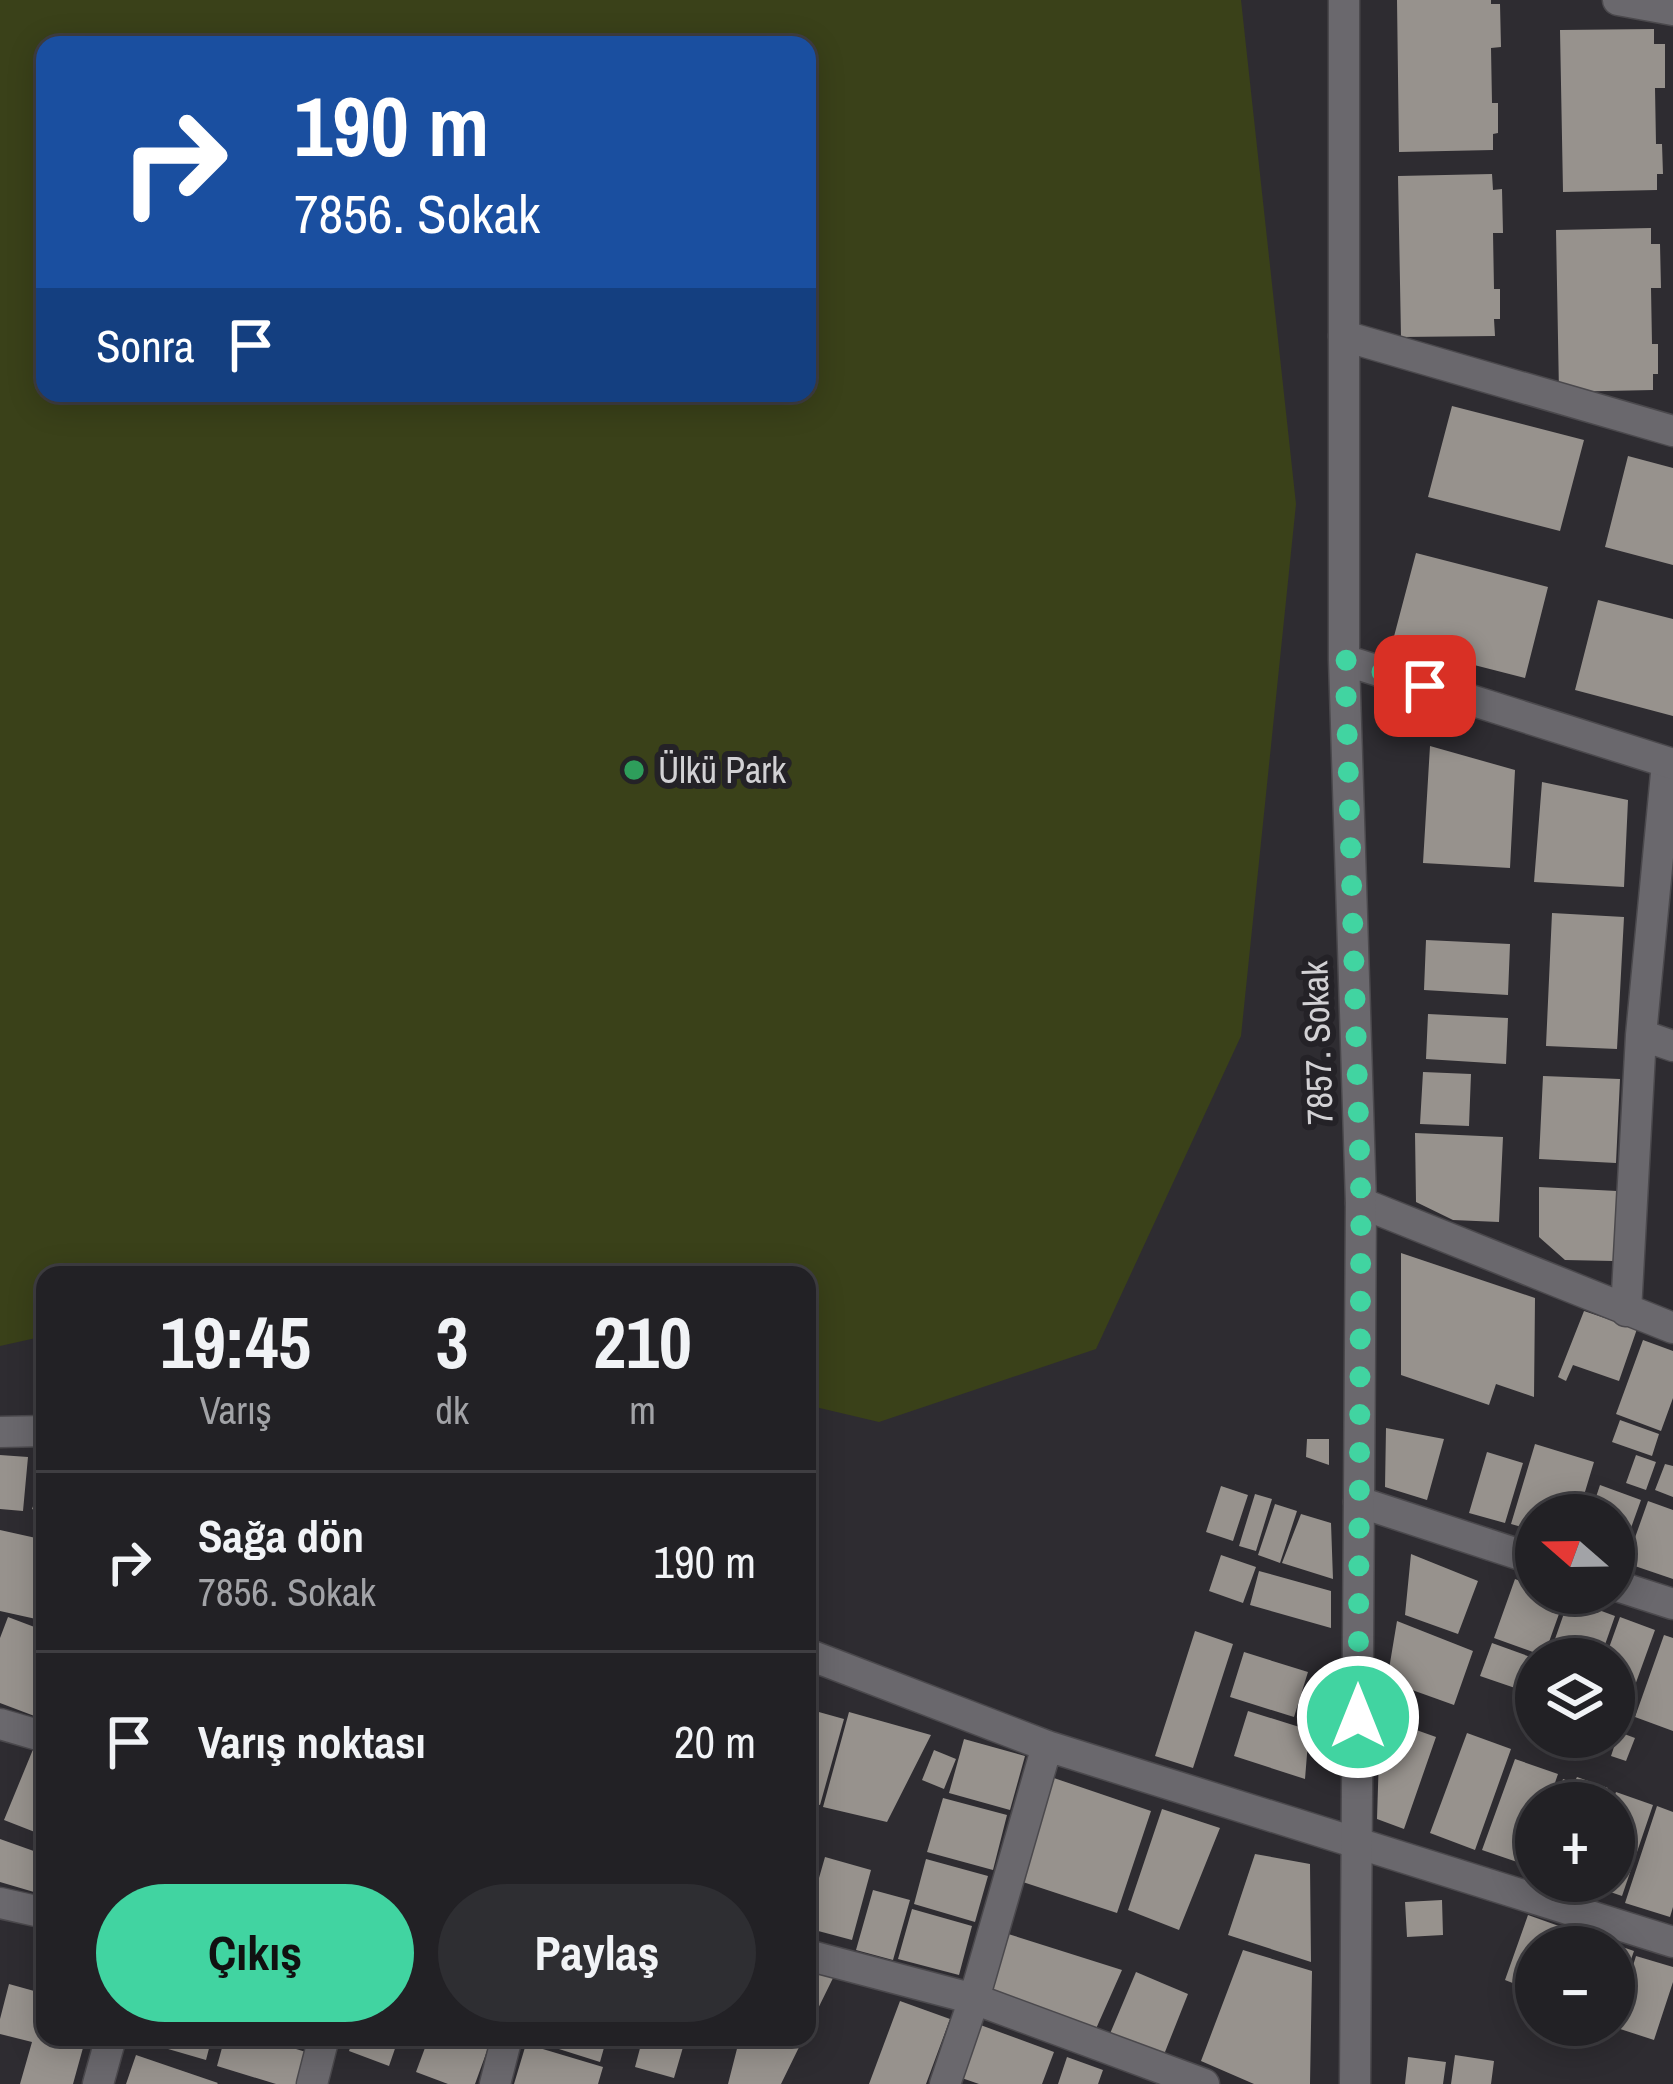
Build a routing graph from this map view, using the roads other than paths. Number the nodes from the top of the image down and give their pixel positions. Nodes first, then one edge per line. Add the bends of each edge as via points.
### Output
1 (1345, 0) edge
2 (1618, 0) edge
3 (1673, 10) edge
4 (1345, 337) junction
5 (1673, 431) edge
6 (1345, 660) junction
7 (1670, 764) edge
8 (1641, 1035) junction
9 (1673, 1046) edge
10 (1361, 1203) junction
11 (1626, 1311) junction
12 (1673, 1328) edge
13 (36, 1431) edge
14 (0, 1432) edge
15 (1359, 1502) junction
16 (1515, 1553) edge
17 (1635, 1592) edge
18 (1673, 1604) edge
19 (816, 1657) edge
20 (0, 1724) edge
21 (36, 1735) edge
22 (1047, 1746) junction
23 (1357, 1845) junction
24 (0, 1903) edge
25 (36, 1911) edge
26 (1673, 1942) edge
27 (816, 1956) edge
28 (974, 1999) junction
29 (109, 2046) edge
30 (323, 2046) edge
31 (505, 2046) edge
32 (98, 2084) edge
33 (312, 2084) edge
34 (495, 2084) edge
35 (945, 2084) edge
36 (1204, 2084) edge
37 (1355, 2084) edge

1 - 4 street, 7857. Sokak
2 - 3 street
4 - 5 street
4 - 6 street, 7857. Sokak
6 - 7 street
6 - 10 street, 7857. Sokak
7 - 8 street
8 - 9 street
8 - 11 street
10 - 11 street
10 - 15 street, 7857. Sokak
11 - 12 street
13 - 14 street
15 - 16 street
15 - 23 street, 7857. Sokak
17 - 18 street
19 - 22 street
20 - 21 street
22 - 23 street
22 - 28 street
23 - 26 street
23 - 37 street, 7857. Sokak
24 - 25 street
27 - 28 street
28 - 35 street
28 - 36 street
29 - 32 street
30 - 33 street
31 - 34 street

